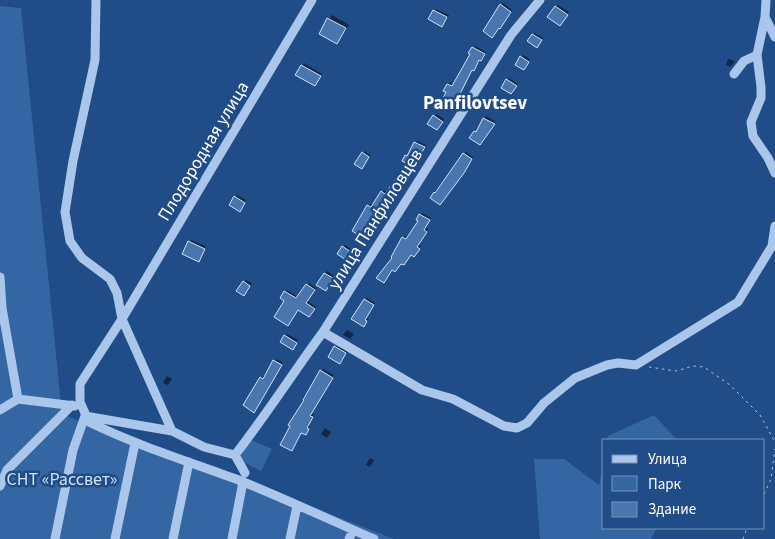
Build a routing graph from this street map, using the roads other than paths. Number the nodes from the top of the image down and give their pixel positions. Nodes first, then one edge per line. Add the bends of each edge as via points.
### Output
1 (96, 0) edge
2 (312, 0) edge
3 (540, 0) edge
4 (766, 0) edge
5 (765, 17) junction
6 (775, 37) edge
7 (757, 55) junction
8 (734, 74) dead end
9 (775, 173) edge
10 (775, 226) edge
11 (0, 277) edge
12 (122, 319) junction
13 (323, 332) junction
14 (18, 399) junction
15 (72, 405) junction
16 (0, 410) edge
17 (83, 412) junction
18 (172, 431) junction
19 (135, 443) junction
20 (235, 454) junction
21 (189, 462) junction
22 (244, 478) junction
23 (0, 486) edge
24 (297, 506) junction
25 (353, 530) junction
26 (55, 539) edge
27 (115, 539) edge
28 (173, 539) edge
29 (232, 539) edge
30 (290, 539) edge
31 (349, 539) edge
32 (374, 539) edge

1 - 12 street via 95,60 65,212 70,241 82,258 110,279
2 - 12 street, Плодородная улица
3 - 13 street, улица Панфиловцев via 511,35
4 - 5 street
5 - 6 street
5 - 7 street
7 - 8 street via 744,61
7 - 9 street via 761,98 751,122 753,136
10 - 13 street via 772,246 738,302 636,365 618,362 575,378 544,403 527,423 517,428 504,426 453,399 422,390
11 - 14 street via 2,308
12 - 17 street, Плодородная улица via 80,384
12 - 18 street
13 - 20 street, улица Панфиловцев via 265,417
14 - 15 street
14 - 16 street
15 - 17 street
15 - 23 street via 7,470
17 - 18 street
17 - 19 street via 89,422
17 - 26 street
18 - 20 street via 204,447
19 - 21 street
19 - 27 street
20 - 22 street
21 - 22 street
21 - 28 street
22 - 24 street
22 - 29 street
24 - 25 street
24 - 30 street
25 - 31 street
25 - 32 street

